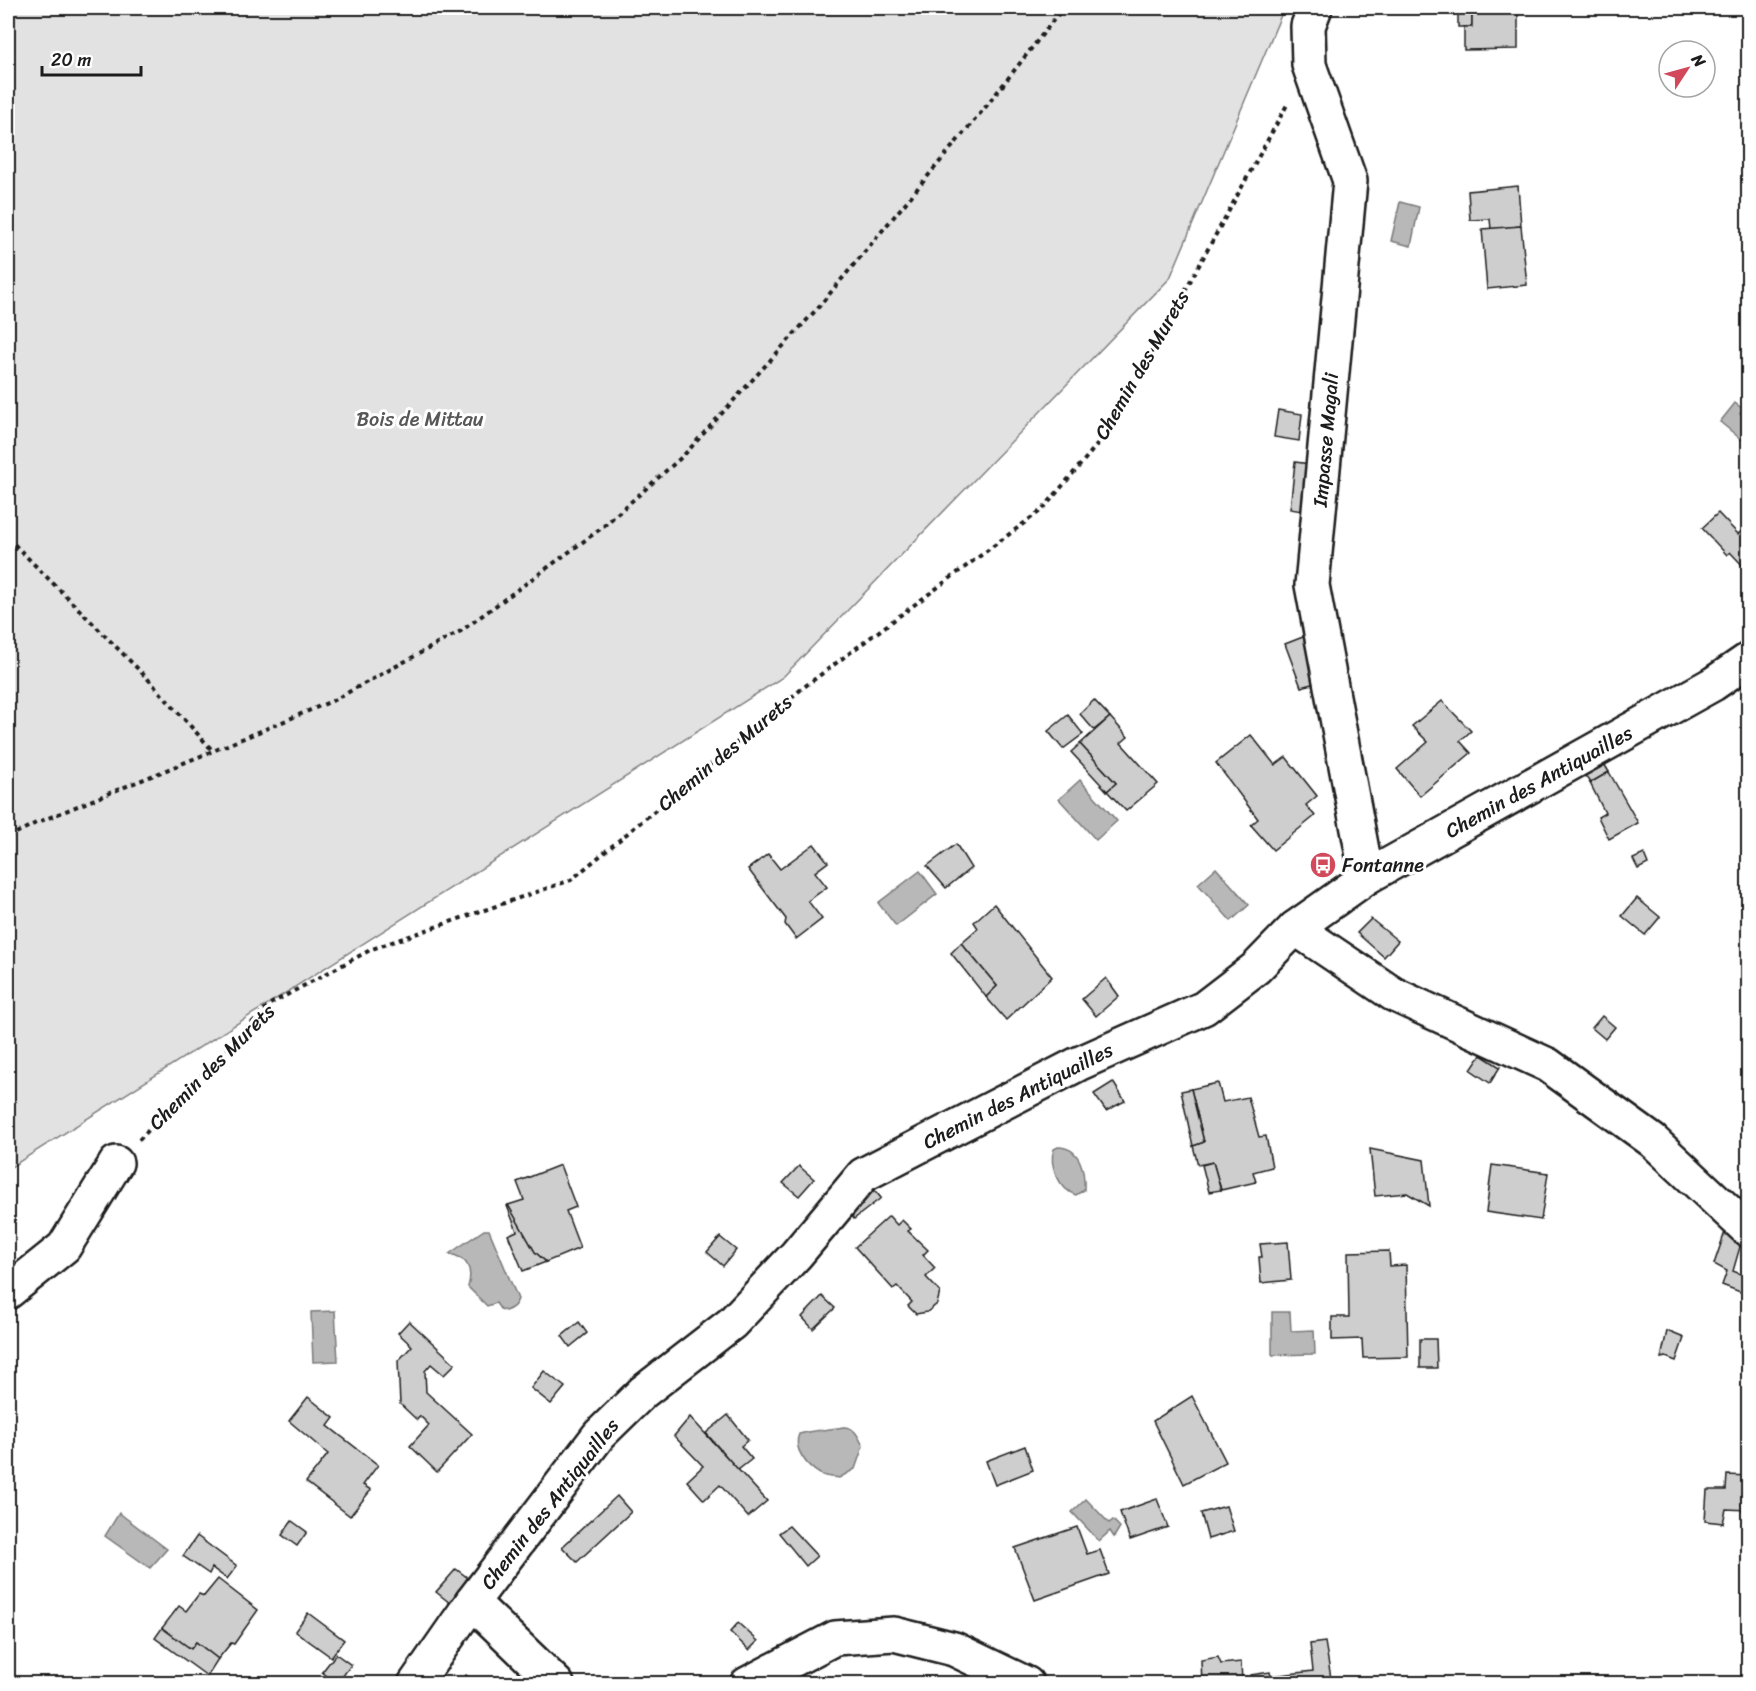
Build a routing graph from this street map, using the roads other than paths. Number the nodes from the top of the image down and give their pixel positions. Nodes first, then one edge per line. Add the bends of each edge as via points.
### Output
1 (1315, 8) edge
2 (1749, 660) edge
3 (1367, 877) junction
4 (1294, 928) junction
5 (117, 1163) road end
6 (1749, 1230) edge
7 (8, 1292) edge
8 (472, 1602) junction
9 (415, 1683) edge
10 (557, 1683) edge
11 (747, 1683) edge
12 (1027, 1683) edge

1 - 3 street, Impasse Magali via 1308,26 1309,65 1350,181 1312,585
2 - 3 street, Chemin des Antiquailles via 1713,684
3 - 4 street, Chemin des Antiquailles
4 - 6 street via 1393,994 1548,1065 1653,1142
4 - 8 street, Chemin des Antiquailles via 1256,968 1204,1008 1078,1064 863,1175 732,1323 643,1392 599,1435
5 - 7 street via 64,1247
8 - 9 street, Chemin des Antiquailles
8 - 10 street
11 - 12 street via 836,1638 894,1634 954,1649

